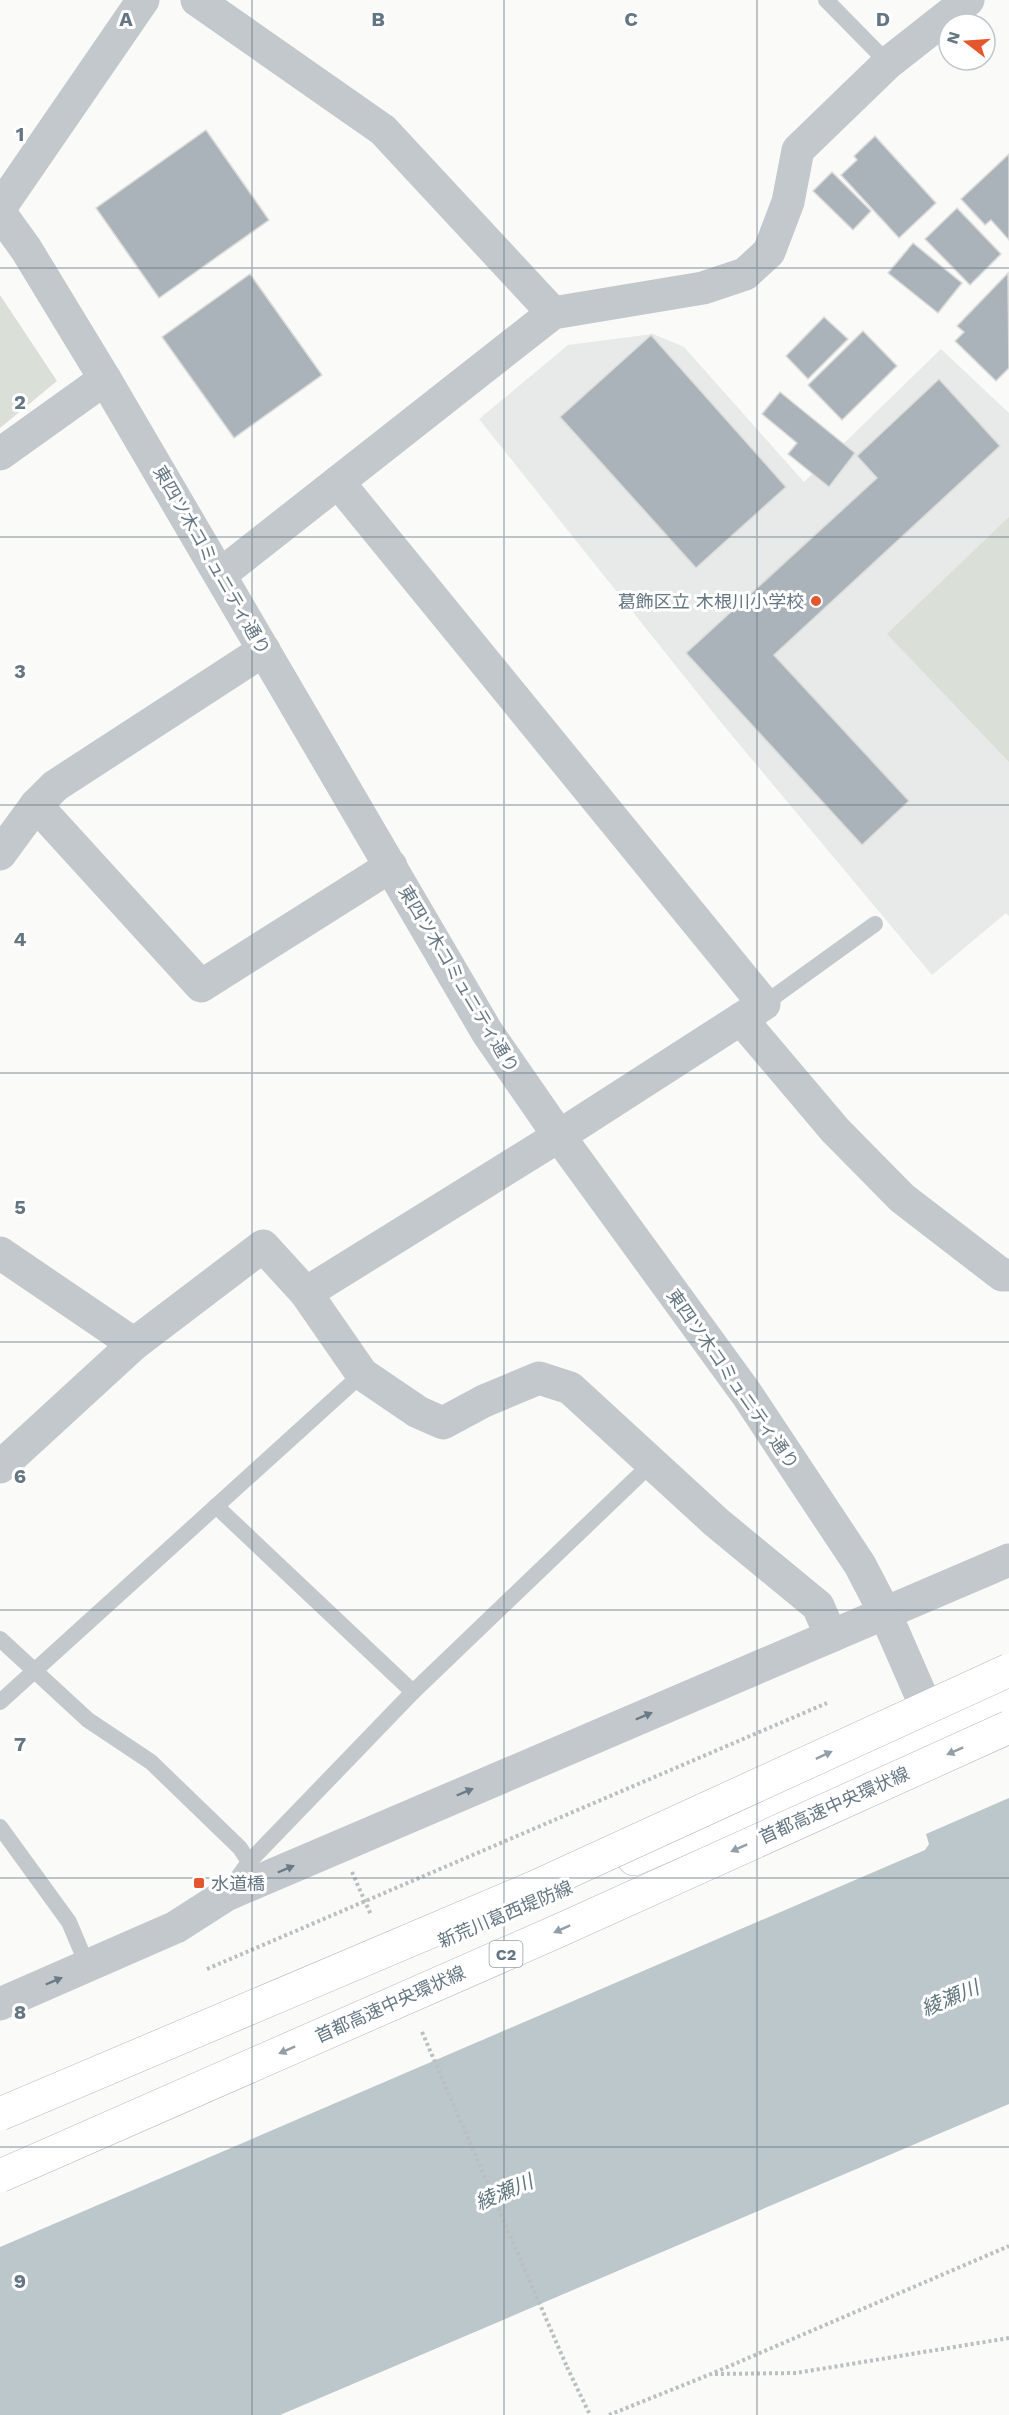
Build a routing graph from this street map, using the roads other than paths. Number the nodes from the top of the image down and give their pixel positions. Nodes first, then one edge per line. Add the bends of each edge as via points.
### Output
1 (143, 0) edge
2 (197, 0) edge
3 (826, 0) edge
4 (968, 0) edge
5 (888, 63) junction
6 (0, 208) edge
7 (0, 213) edge
8 (553, 313) junction
9 (105, 379) junction
10 (0, 454) edge
11 (338, 482) junction
12 (221, 574) junction
13 (264, 650) junction
14 (36, 805) junction
15 (0, 854) edge
16 (390, 866) junction
17 (875, 924) dead end
18 (752, 1012) junction
19 (559, 1136) junction
20 (0, 1253) edge
21 (1009, 1275) edge
22 (306, 1293) junction
23 (135, 1344) junction
24 (362, 1374) junction
25 (653, 1462) junction
26 (0, 1467) edge
27 (216, 1506) junction
28 (1009, 1560) edge
29 (885, 1613) junction
30 (831, 1636) junction
31 (0, 1639) edge
32 (34, 1670) junction
33 (1009, 1670) edge
34 (412, 1692) junction
35 (1009, 1698) edge
36 (0, 1702) edge
37 (1009, 1727) edge
38 (936, 1730) junction
39 (0, 1827) edge
40 (249, 1862) junction
41 (226, 1895) junction
42 (88, 1967) junction
43 (0, 2004) edge
44 (0, 2114) edge
45 (0, 2128) edge
46 (0, 2176) edge

1 - 6 street
2 - 8 street via 383,130
3 - 5 lane
4 - 5 street
5 - 8 street via 798,150 788,202 769,252 745,274 703,288
7 - 9 street, 東四ツ木コミュニティ通り
8 - 11 street
9 - 10 street
9 - 12 street, 東四ツ木コミュニティ通り
11 - 12 street
11 - 18 street
12 - 13 street, 東四ツ木コミュニティ通り
13 - 14 street via 55,786
13 - 16 street, 東四ツ木コミュニティ通り
14 - 15 street
14 - 16 street via 201,986
16 - 19 street, 東四ツ木コミュニティ通り via 487,1032
17 - 18 lane
18 - 19 street
18 - 21 street via 835,1130 902,1198 1002,1275
19 - 22 street
19 - 29 street, 東四ツ木コミュニティ通り via 746,1393 860,1565
20 - 23 street
22 - 23 street via 263,1246
22 - 24 street
23 - 26 street
24 - 25 street via 418,1412 443,1423 540,1378 570,1388
24 - 27 lane
25 - 30 street via 716,1522 818,1606
25 - 34 lane
27 - 32 lane
27 - 34 lane
28 - 29 street
29 - 30 street
29 - 38 street, 東四ツ木コミュニティ通り
41 -> 30 street
31 - 32 lane
32 - 36 lane
32 - 40 lane via 88,1720 151,1762 240,1848
44 -> 33 main road, bridge via 533,1888
34 - 40 lane
35 - 38 main road, 新荒川葛西堤防線
37 -> 46 main road, 首都高速中央環状線 / C2, bridge via 558,1931
38 - 45 main road, 新荒川葛西堤防線
39 - 42 lane via 69,1922
40 - 41 lane
41 - 42 street via 176,1927
43 -> 42 street

